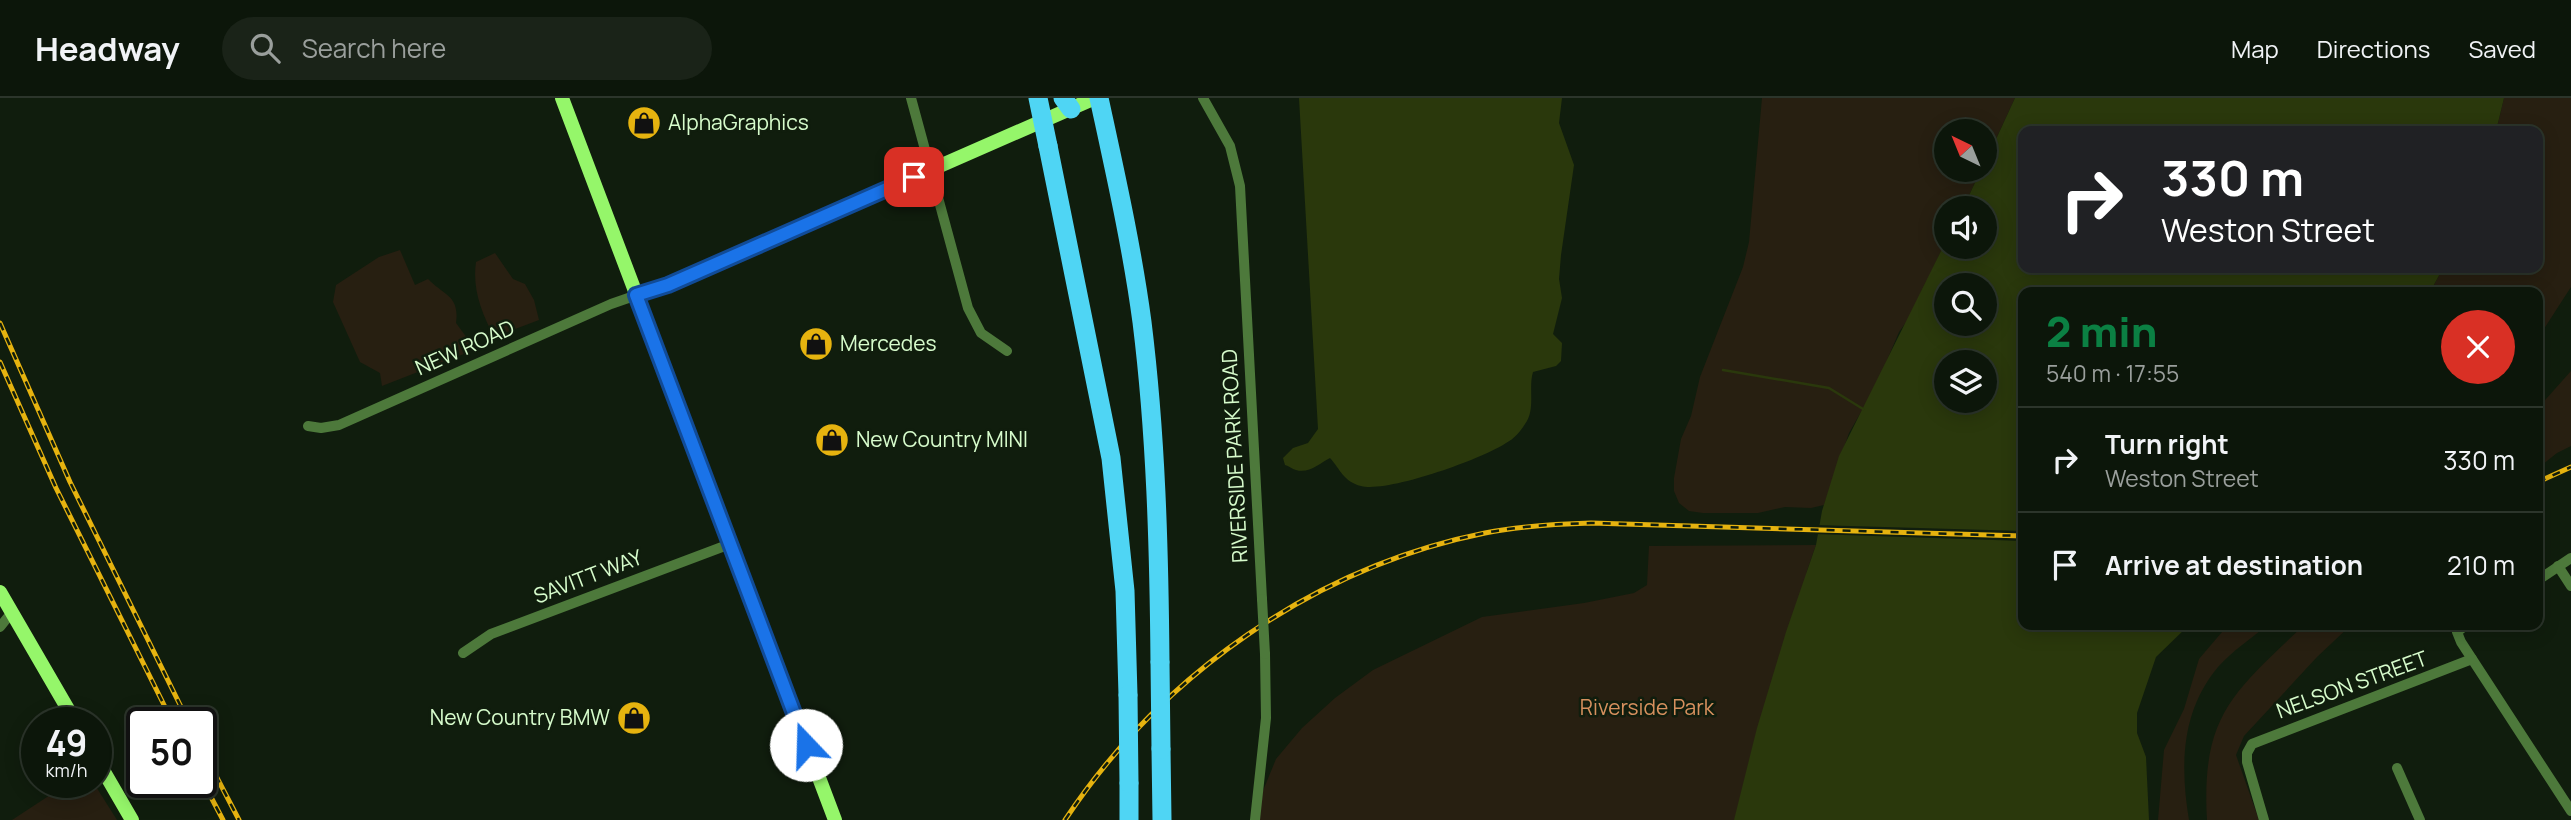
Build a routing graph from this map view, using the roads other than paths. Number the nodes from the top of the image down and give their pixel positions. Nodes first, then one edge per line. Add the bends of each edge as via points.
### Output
1 (562, 98) edge
2 (911, 98) edge
3 (1038, 98) edge
4 (1097, 98) edge
5 (1203, 98) edge
6 (1069, 102) edge
7 (930, 170) junction
8 (636, 295) junction
9 (1007, 351) dead end
10 (308, 426) dead end
11 (730, 544) junction
12 (2571, 558) edge
13 (2558, 566) junction
14 (2543, 576) edge
15 (2571, 586) edge
16 (0, 592) edge
17 (12, 612) junction
18 (0, 627) edge
19 (2460, 630) edge
20 (463, 653) dead end
21 (2472, 659) junction
22 (67, 707) edge
23 (2397, 768) dead end
24 (112, 786) edge
25 (2571, 811) edge
26 (132, 820) edge
27 (835, 820) edge
28 (1129, 820) edge
29 (1162, 820) edge
30 (1255, 820) edge
31 (2264, 820) edge
32 (2420, 820) edge

1 - 8 main road
2 - 7 street
3 - 28 highway, bridge via 1111,458 1124,579
4 - 6 main road
4 - 29 highway, bridge via 1134,273 1149,392 1158,517
5 - 30 street, RIVERSIDE PARK ROAD, bridge via 1230,146 1240,186 1265,654 1266,718
6 - 7 main road
7 - 8 main road
7 - 9 street via 968,308 981,333
8 - 10 street, NEW ROAD via 339,425
8 - 11 main road
11 - 20 street, SAVITT WAY via 491,634
11 - 27 main road
12 - 13 street
13 - 14 street
13 - 15 street
16 - 17 main road
17 - 18 street
17 - 22 main road
19 - 21 street via 2461,642
21 - 25 street
21 - 31 street, NELSON STREET via 2258,740 2248,749 2248,770
23 - 32 street
24 - 26 main road

